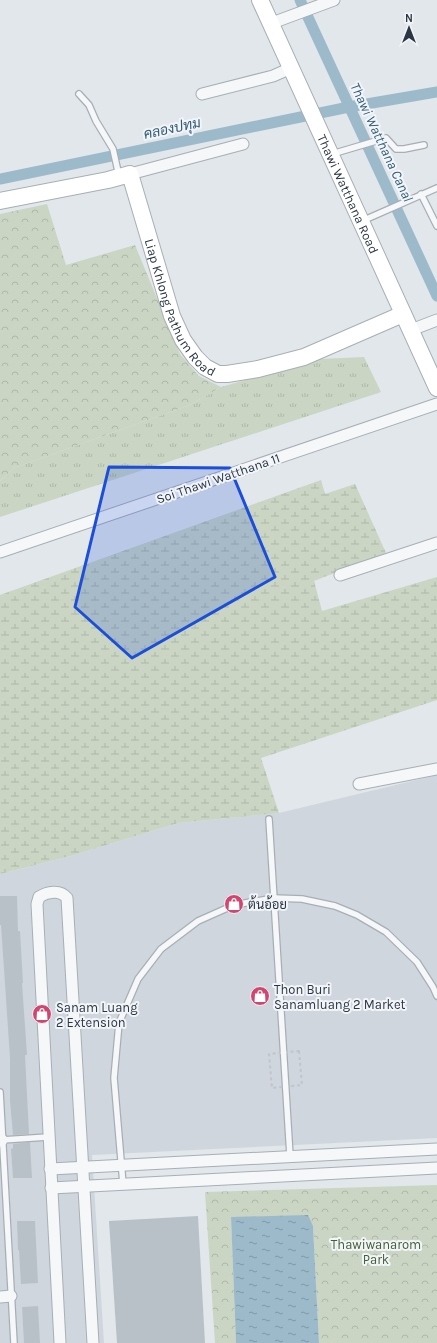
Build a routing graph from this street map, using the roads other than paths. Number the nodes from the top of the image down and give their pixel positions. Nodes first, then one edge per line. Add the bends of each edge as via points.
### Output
1 (260, 0) edge
2 (331, 1) edge
3 (272, 23) junction
4 (291, 68) junction
5 (79, 94) dead end
6 (202, 94) dead end
7 (243, 144) dead end
8 (424, 145) dead end
9 (330, 154) junction
10 (122, 174) junction
11 (437, 188) edge
12 (422, 194) junction
13 (0, 201) edge
14 (361, 222) junction
15 (437, 226) edge
16 (403, 314) junction
17 (432, 322) edge
18 (411, 330) junction
19 (437, 388) edge
20 (437, 404) edge
21 (437, 543) edge
22 (0, 552) edge
23 (340, 575) dead end
24 (437, 769) edge
25 (359, 784) dead end
26 (269, 820) dead end
27 (274, 898) junction
28 (437, 996) edge
29 (0, 1092) edge
30 (48, 1137) junction
31 (1, 1140) edge
32 (437, 1149) edge
33 (290, 1156) junction
34 (121, 1165) junction
35 (83, 1167) junction
36 (50, 1168) junction
37 (437, 1168) edge
38 (123, 1184) junction
39 (84, 1186) junction
40 (51, 1188) junction
41 (11, 1296) junction
42 (0, 1297) edge
43 (14, 1343) edge
44 (60, 1343) edge
45 (93, 1343) edge

1 - 3 street, Thawi Watthana Road
2 - 3 street
3 - 4 street, Thawi Watthana Road
4 - 6 street via 273,76
4 - 9 street, Thawi Watthana Road
5 - 10 lane via 89,105 113,149
7 - 10 street
8 - 9 lane via 396,148 386,138
9 - 14 street, Thawi Watthana Road
10 - 13 street
10 - 16 street, Liap Khlong Pathum Road via 172,316 183,340 205,367 218,374 258,369 304,356
11 - 12 lane
12 - 14 lane
12 - 15 lane
14 - 16 street, Thawi Watthana Road
16 - 18 street, Thawi Watthana Road
17 - 18 street
18 - 19 street, Thawi Watthana Road
20 - 22 street, Soi Thawi Watthana 11
21 - 23 street
24 - 25 street
26 - 27 lane
27 - 28 lane via 302,898 335,906 386,932 417,962
27 - 33 lane
27 - 34 lane via 234,905 198,921 161,949 138,979 119,1023 114,1078
29 - 31 lane
30 - 31 lane
30 - 35 street via 37,904 39,897 57,892 66,898
30 - 36 street
31 - 41 lane
32 - 33 street
33 - 34 street
34 - 35 street
34 - 38 lane
35 - 36 street
35 - 39 street
36 - 40 street
37 - 38 street
38 - 39 street
39 - 40 street
39 - 45 street
40 - 44 street
41 - 42 street
41 - 43 lane

